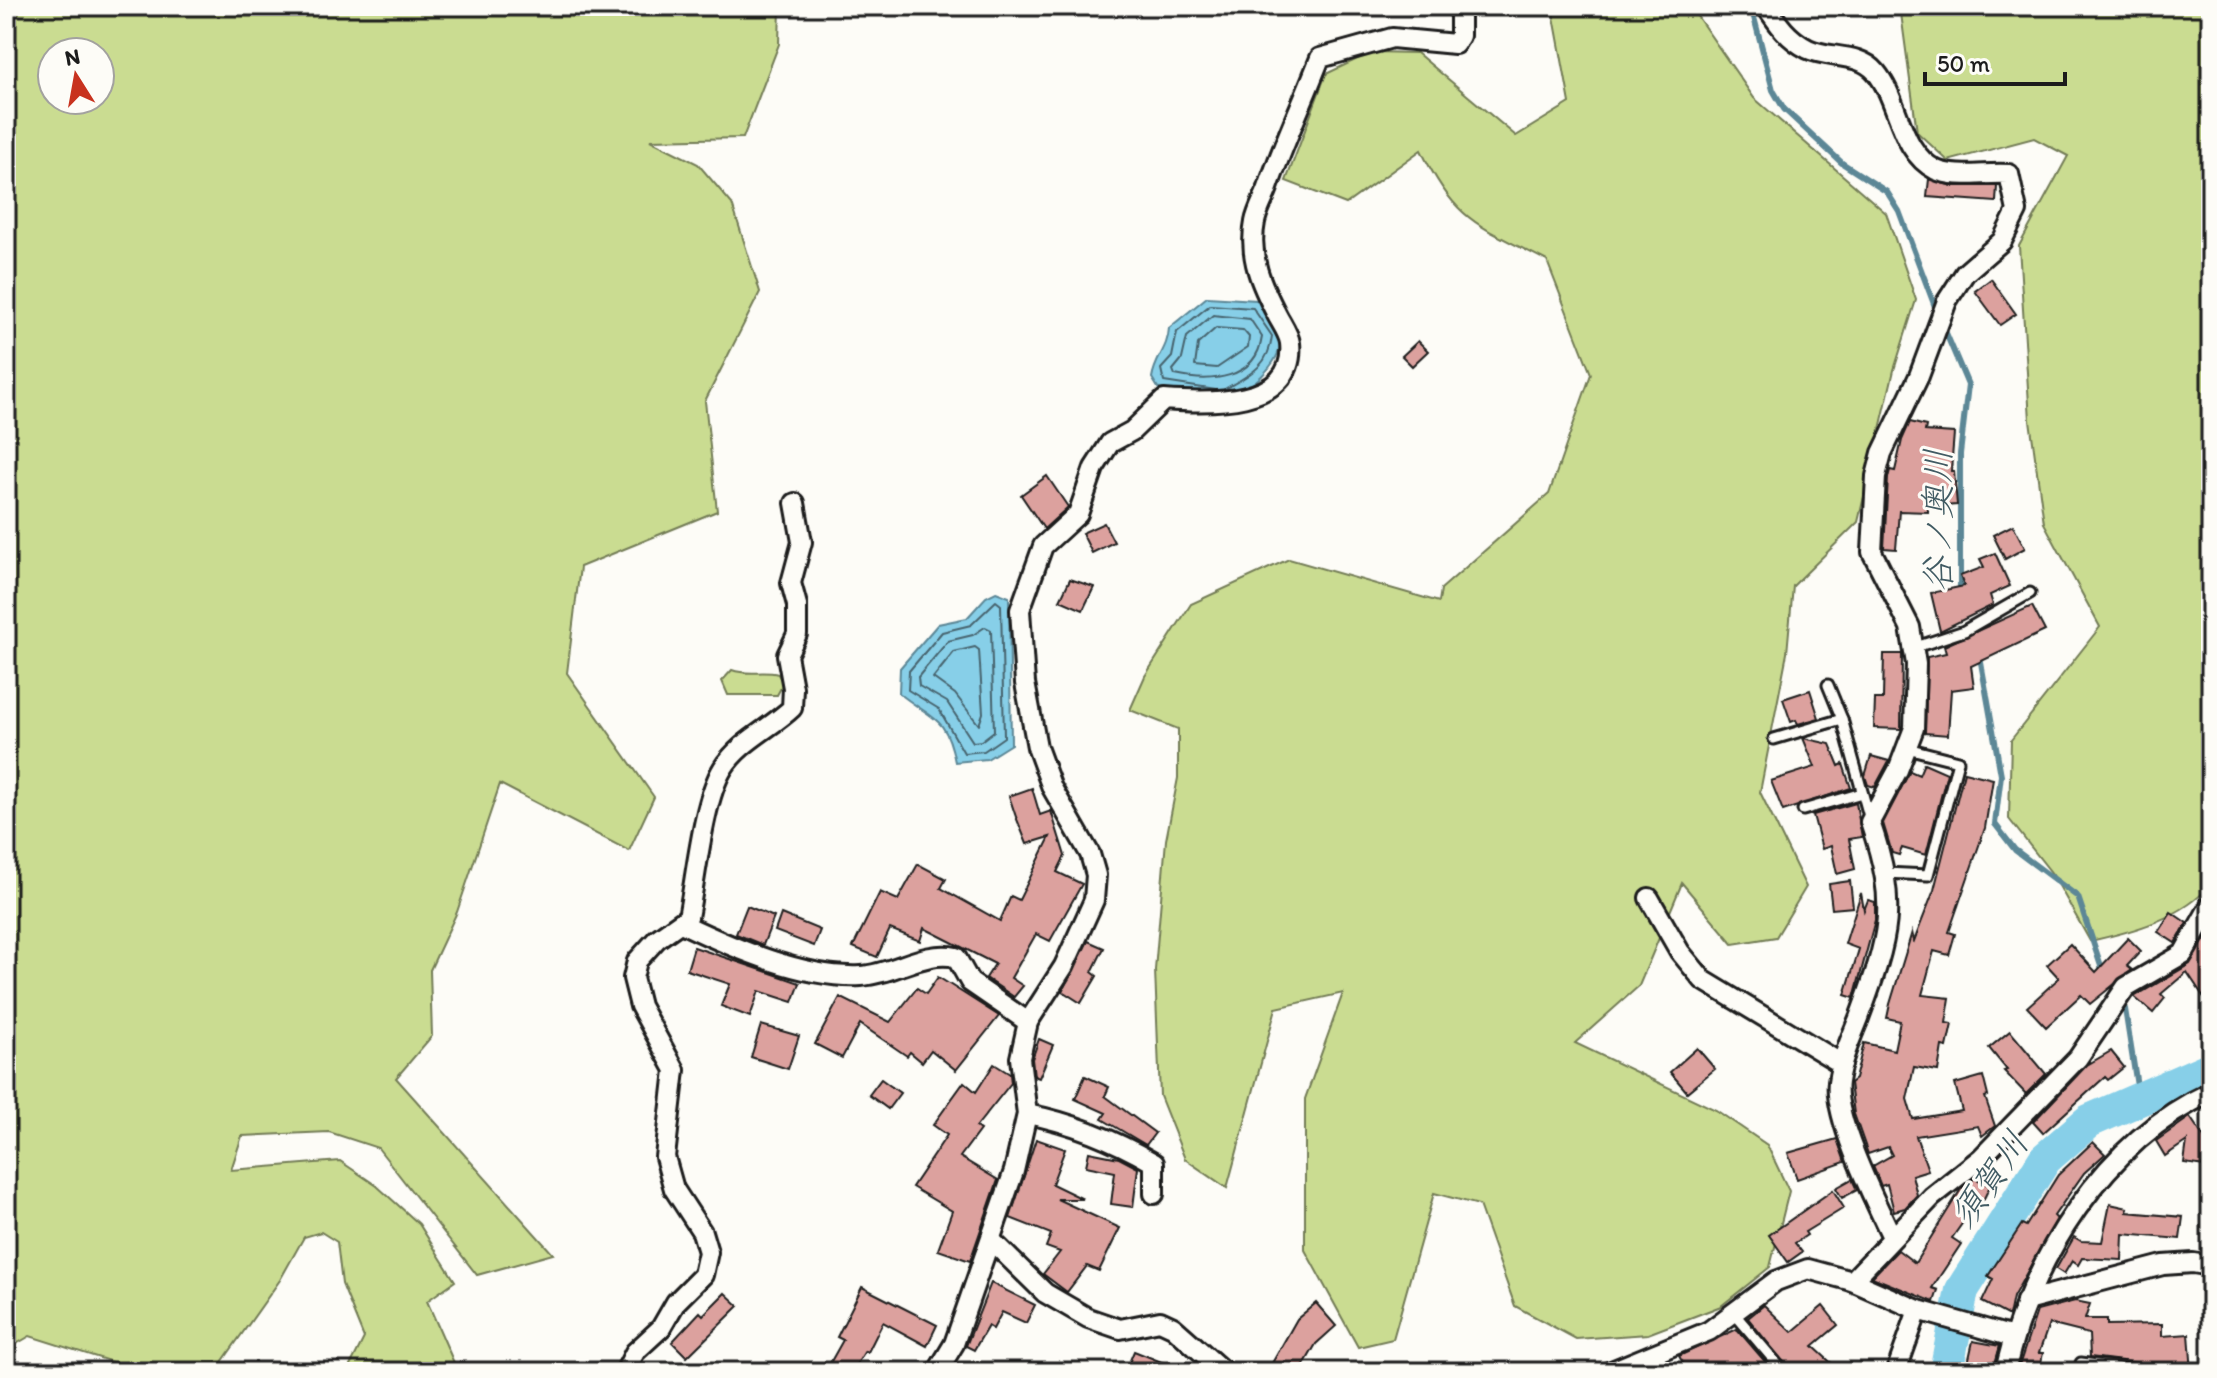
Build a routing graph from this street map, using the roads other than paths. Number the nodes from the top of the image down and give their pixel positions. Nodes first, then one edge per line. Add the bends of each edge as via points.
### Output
1 (1460, 6) edge
2 (1766, 6) edge
3 (795, 503) dead end
4 (2030, 593) dead end
5 (1916, 647) junction
6 (1828, 685) dead end
7 (1842, 719) junction
8 (1774, 739) dead end
9 (1907, 748) junction
10 (1862, 793) junction
11 (1803, 810) dead end
12 (1870, 822) junction
13 (1885, 873) junction
14 (1649, 898) dead end
15 (2211, 904) edge
16 (683, 924) junction
17 (1028, 1022) junction
18 (1842, 1064) junction
19 (2211, 1092) edge
20 (1027, 1114) junction
21 (1154, 1194) dead end
22 (1892, 1237) junction
23 (991, 1240) junction
24 (2211, 1266) edge
25 (1852, 1281) junction
26 (2026, 1301) junction
27 (1733, 1312) junction
28 (1926, 1313) junction
29 (2013, 1337) junction
30 (625, 1372) edge
31 (937, 1372) edge
32 (1224, 1372) edge
33 (1610, 1372) edge
34 (1784, 1372) edge
35 (1896, 1372) edge
36 (2005, 1372) edge
37 (2079, 1372) edge
38 (2153, 1372) edge

1 - 17 street via 1455,44 1392,38 1320,58 1255,222 1253,259 1290,342 1280,375 1255,395 1239,400 1164,400 1132,431 1110,443 1094,468 1078,514 1043,546 1020,610 1025,683 1037,747 1052,788 1090,854 1096,875 1094,900 1064,966
2 - 5 street via 1785,34 1810,50 1853,58 1876,71 1906,136 1937,170 2009,174 2013,184 2017,211 2002,241 1965,273 1947,301 1876,476 1872,552
3 - 16 street via 802,542 791,583 797,605 797,634 787,655 792,708 724,767 713,790
4 - 5 lane via 1967,629
5 - 9 street via 1914,728
6 - 7 lane
7 - 8 lane
7 - 10 lane
9 - 12 street
9 - 13 lane via 1958,761 1928,875
10 - 11 lane
10 - 12 lane
12 - 13 street
13 - 18 street via 1890,917
14 - 18 street via 1703,980
15 - 22 street via 2183,954 2126,987 2067,1069 1981,1158
16 - 17 street via 731,947 819,972 859,976 891,972 938,954 956,957 970,982
16 - 30 street via 657,939 637,961 633,978 640,1006 675,1070 665,1157 674,1189 702,1232 708,1252 703,1275 635,1352
17 - 20 street via 1020,1058
18 - 22 street via 1837,1085 1849,1137
19 - 26 street via 2151,1127 2108,1170 2070,1219
20 - 21 street via 1121,1143 1154,1163
20 - 23 street
22 - 25 street
23 - 31 street via 954,1344
23 - 32 street via 1045,1293 1077,1312 1120,1329 1160,1321
24 - 26 street via 2163,1265
25 - 27 street via 1808,1269 1776,1281
25 - 28 street
26 - 29 street
27 - 33 street via 1709,1331
27 - 34 lane
28 - 29 street
28 - 35 street
29 - 36 street
37 - 38 lane via 2081,1363

